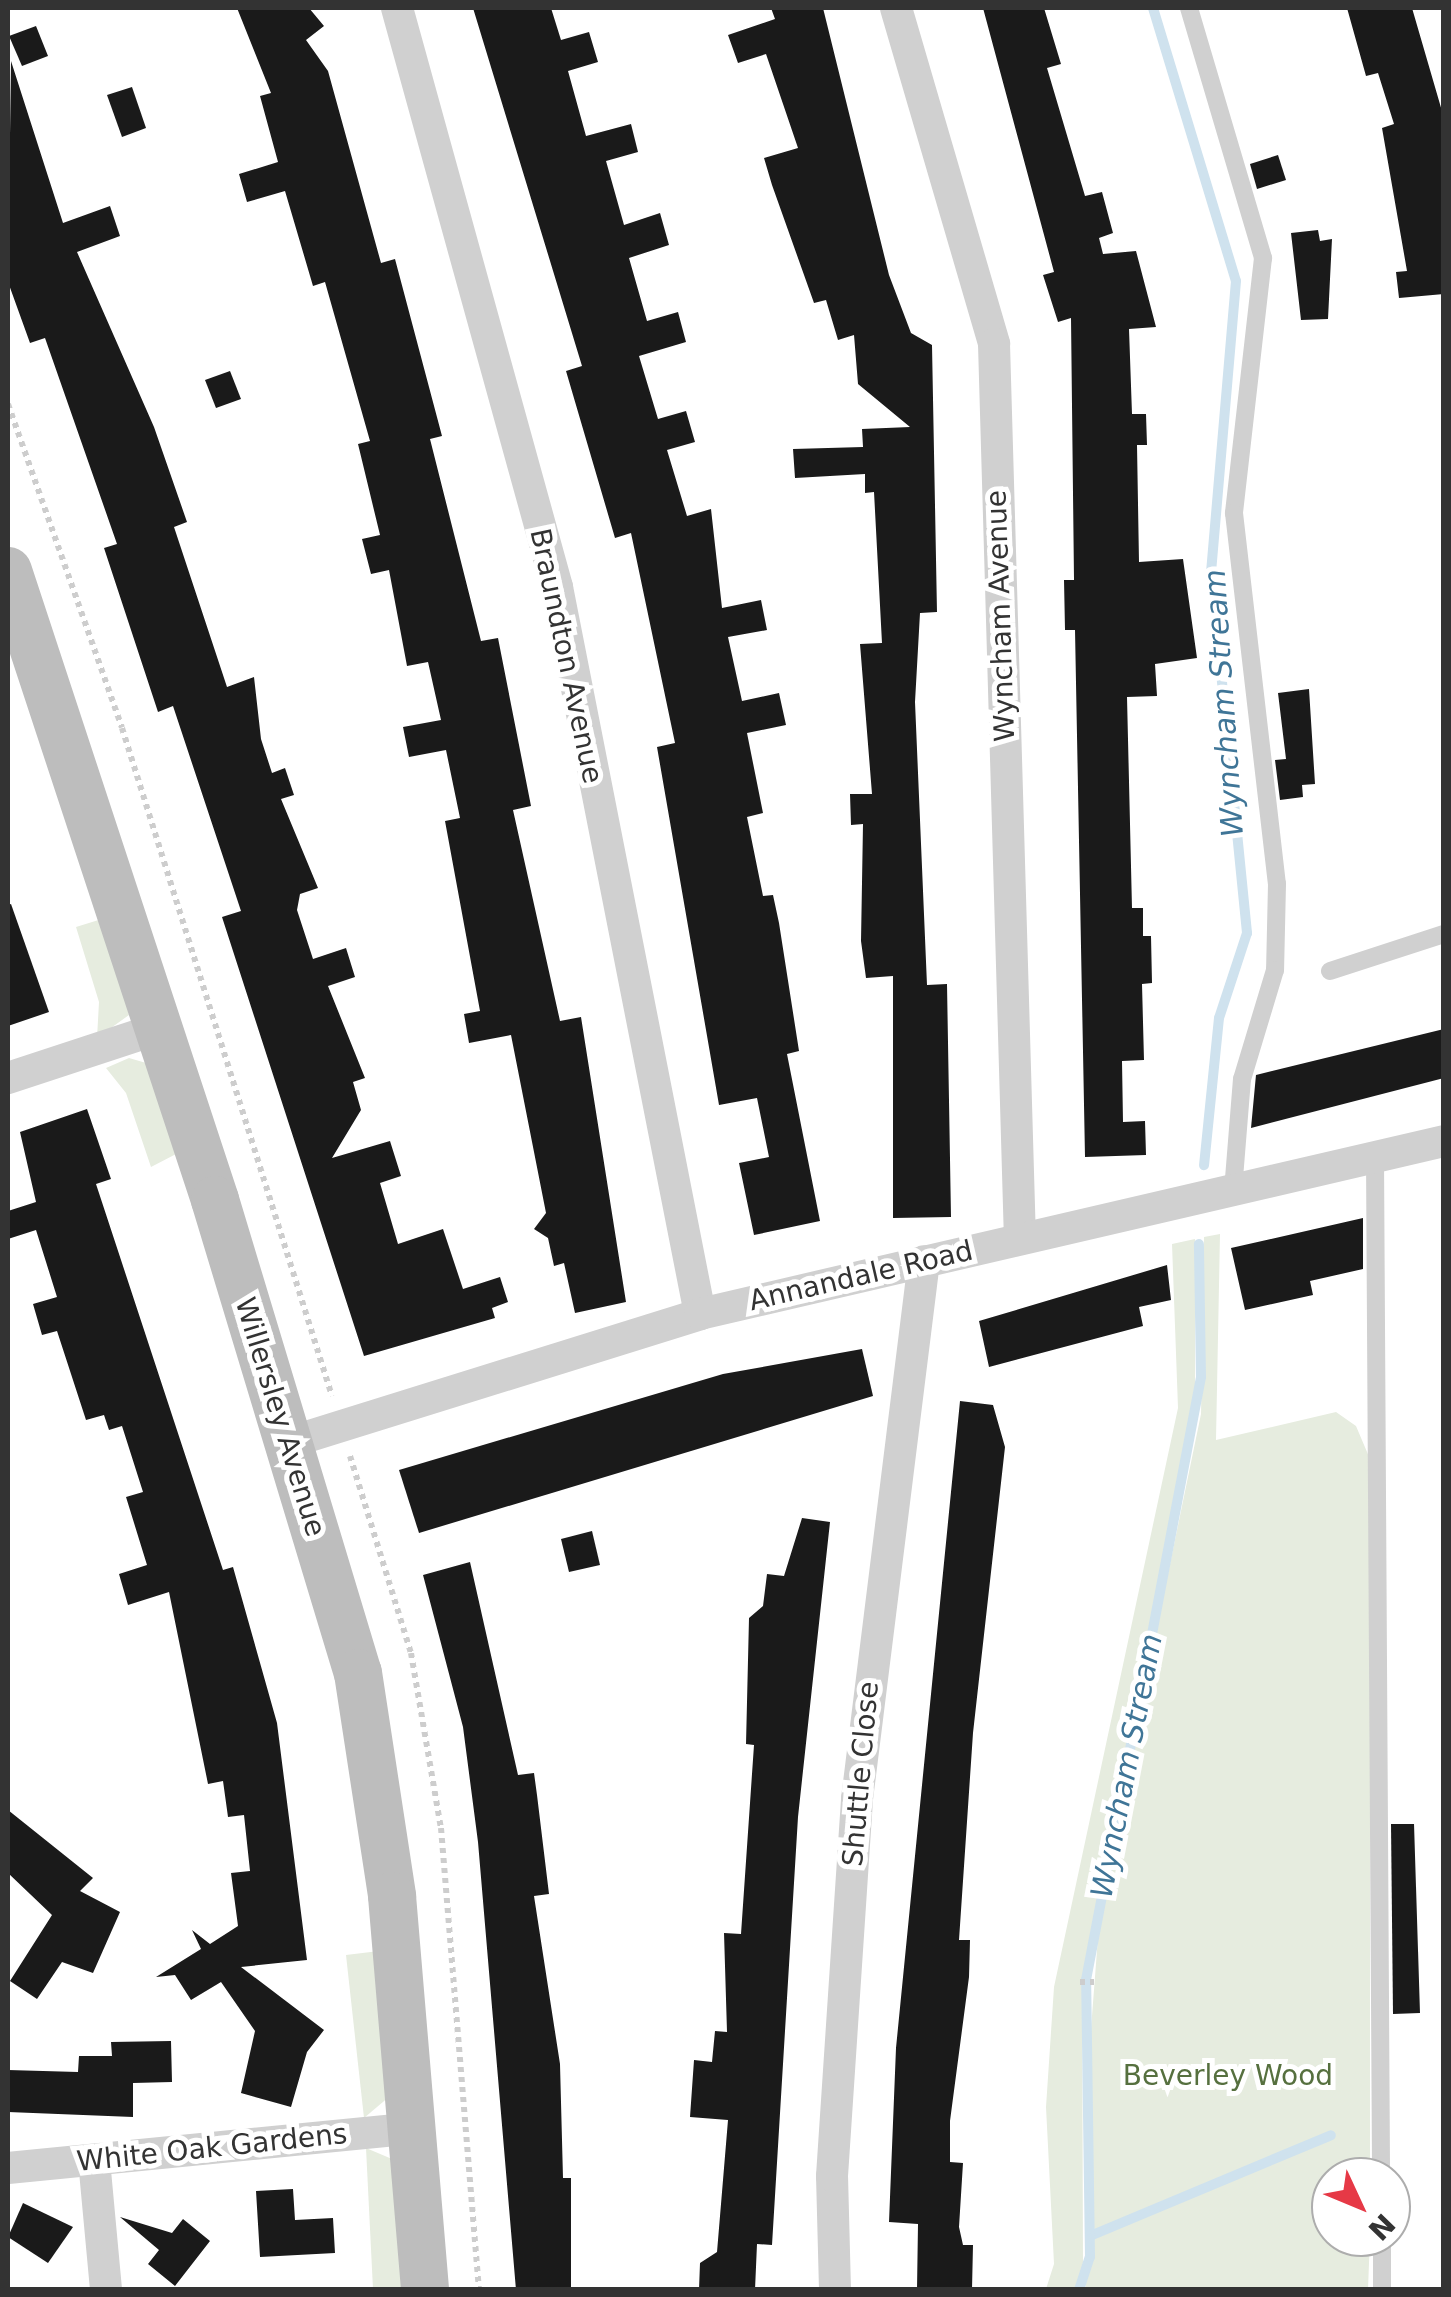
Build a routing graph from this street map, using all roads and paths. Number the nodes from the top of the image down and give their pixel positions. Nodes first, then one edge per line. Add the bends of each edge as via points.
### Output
1 (397, 8) edge
2 (896, 8) edge
3 (1189, 8) edge
4 (8, 404) edge
5 (8, 571) edge
6 (1444, 934) edge
7 (1330, 972) dead end
8 (160, 1028) junction
9 (8, 1078) edge
10 (1444, 1140) edge
11 (1375, 1158) junction
12 (1228, 1191) junction
13 (1020, 1239) junction
14 (924, 1261) junction
15 (700, 1314) junction
16 (341, 1426) junction
17 (287, 1443) junction
18 (1080, 1982) dead end
19 (1094, 1982) dead end
20 (416, 2128) junction
21 (1381, 2157) edge
22 (94, 2160) junction
23 (8, 2168) edge
24 (1382, 2257) edge
25 (106, 2290) edge
26 (424, 2290) edge
27 (479, 2290) edge
28 (836, 2290) edge
29 (1382, 2290) edge

1 - 15 street, Braundton Avenue via 556,587
2 - 13 street, Wyncham Avenue via 994,344
3 - 12 lane via 1263,258 1234,513 1278,884 1275,970 1242,1079
4 - 16 path via 186,924
5 - 8 street, Willersley Avenue
6 - 7 lane
8 - 9 street
8 - 17 street, Willersley Avenue
10 - 11 street, Annandale Road
11 - 12 street, Annandale Road
11 - 21 lane
12 - 13 street, Annandale Road
13 - 14 street, Annandale Road
14 - 15 street, Annandale Road
14 - 28 street, Shuttle Close via 857,1798 832,2176
15 - 16 street, Annandale Road
16 - 17 street, Annandale Road
16 - 27 path via 411,1653 438,1810
17 - 20 street, Willersley Avenue via 374,1744
18 - 19 path
20 - 22 street, White Oak Gardens
20 - 26 street, Willersley Avenue
22 - 23 street, White Oak Gardens
22 - 25 street
24 - 29 lane

